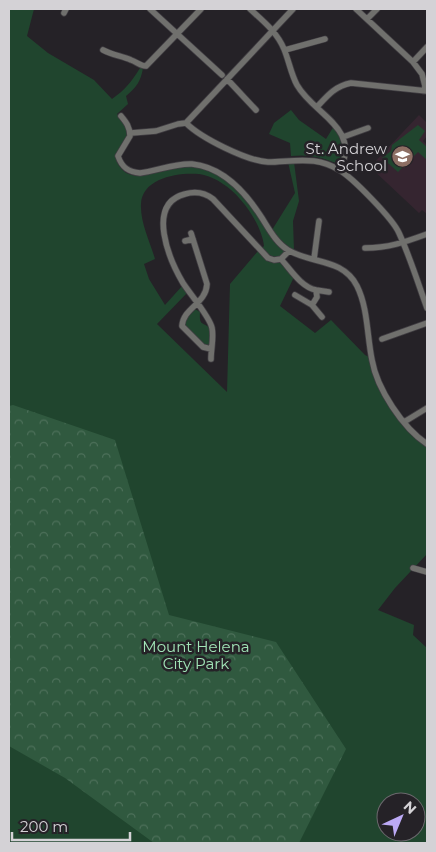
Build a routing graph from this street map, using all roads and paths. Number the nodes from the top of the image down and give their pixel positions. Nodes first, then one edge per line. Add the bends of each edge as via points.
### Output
1 (150, 9) edge
2 (200, 9) edge
3 (250, 9) edge
4 (294, 9) edge
5 (356, 9) edge
6 (377, 9) edge
7 (367, 19) junction
8 (274, 31) junction
9 (177, 34) junction
10 (325, 39) dead end
11 (427, 47) edge
12 (103, 50) dead end
13 (285, 50) junction
14 (413, 62) junction
15 (225, 77) junction
16 (426, 91) edge
17 (317, 107) junction
18 (256, 110) dead end
19 (121, 116) dead end
20 (186, 123) junction
21 (368, 128) dead end
22 (130, 133) junction
23 (343, 137) junction
24 (340, 170) junction
25 (320, 221) dead end
26 (427, 234) edge
27 (185, 241) dead end
28 (402, 243) junction
29 (365, 248) dead end
30 (289, 251) junction
31 (282, 259) junction
32 (314, 259) junction
33 (316, 290) junction
34 (329, 292) dead end
35 (295, 295) dead end
36 (196, 303) junction
37 (312, 305) junction
38 (427, 308) edge
39 (322, 317) dead end
40 (427, 323) edge
41 (382, 339) dead end
42 (211, 349) junction
43 (211, 359) dead end
44 (427, 408) edge
45 (404, 422) junction
46 (427, 444) edge
47 (412, 568) dead end
48 (427, 572) edge

1 - 9 street
2 - 9 street
3 - 8 street
4 - 8 street
5 - 7 street
6 - 7 street
7 - 14 street
8 - 13 street
8 - 15 street
9 - 12 street via 146,66
9 - 15 street
10 - 13 street
11 - 14 street
13 - 17 street via 296,84
14 - 16 street via 422,74
15 - 18 street
15 - 20 street
16 - 17 street via 351,83 331,91
17 - 23 street
19 - 22 street via 128,123
20 - 22 street via 156,131
20 - 24 street via 203,136 250,158 268,162 314,161
21 - 23 street
22 - 30 street via 118,156 124,167 140,173 191,164 216,172 251,202 274,236
23 - 24 street via 345,154
24 - 28 street via 389,217
25 - 32 street
26 - 28 street
27 - 36 street via 192,236 207,284 205,295
28 - 29 street
28 - 38 street
30 - 31 street
30 - 32 street
31 - 33 street via 303,284
31 - 36 street via 268,258 210,196 192,192 176,197 165,210 164,231 176,268
32 - 45 street via 337,266 356,284 378,381
33 - 34 street
33 - 37 street via 317,297
35 - 37 street
36 - 42 street via 212,327
36 - 42 street via 183,318 182,326 203,347
37 - 39 street
40 - 41 street
42 - 43 street
44 - 45 street
45 - 46 street
47 - 48 street

